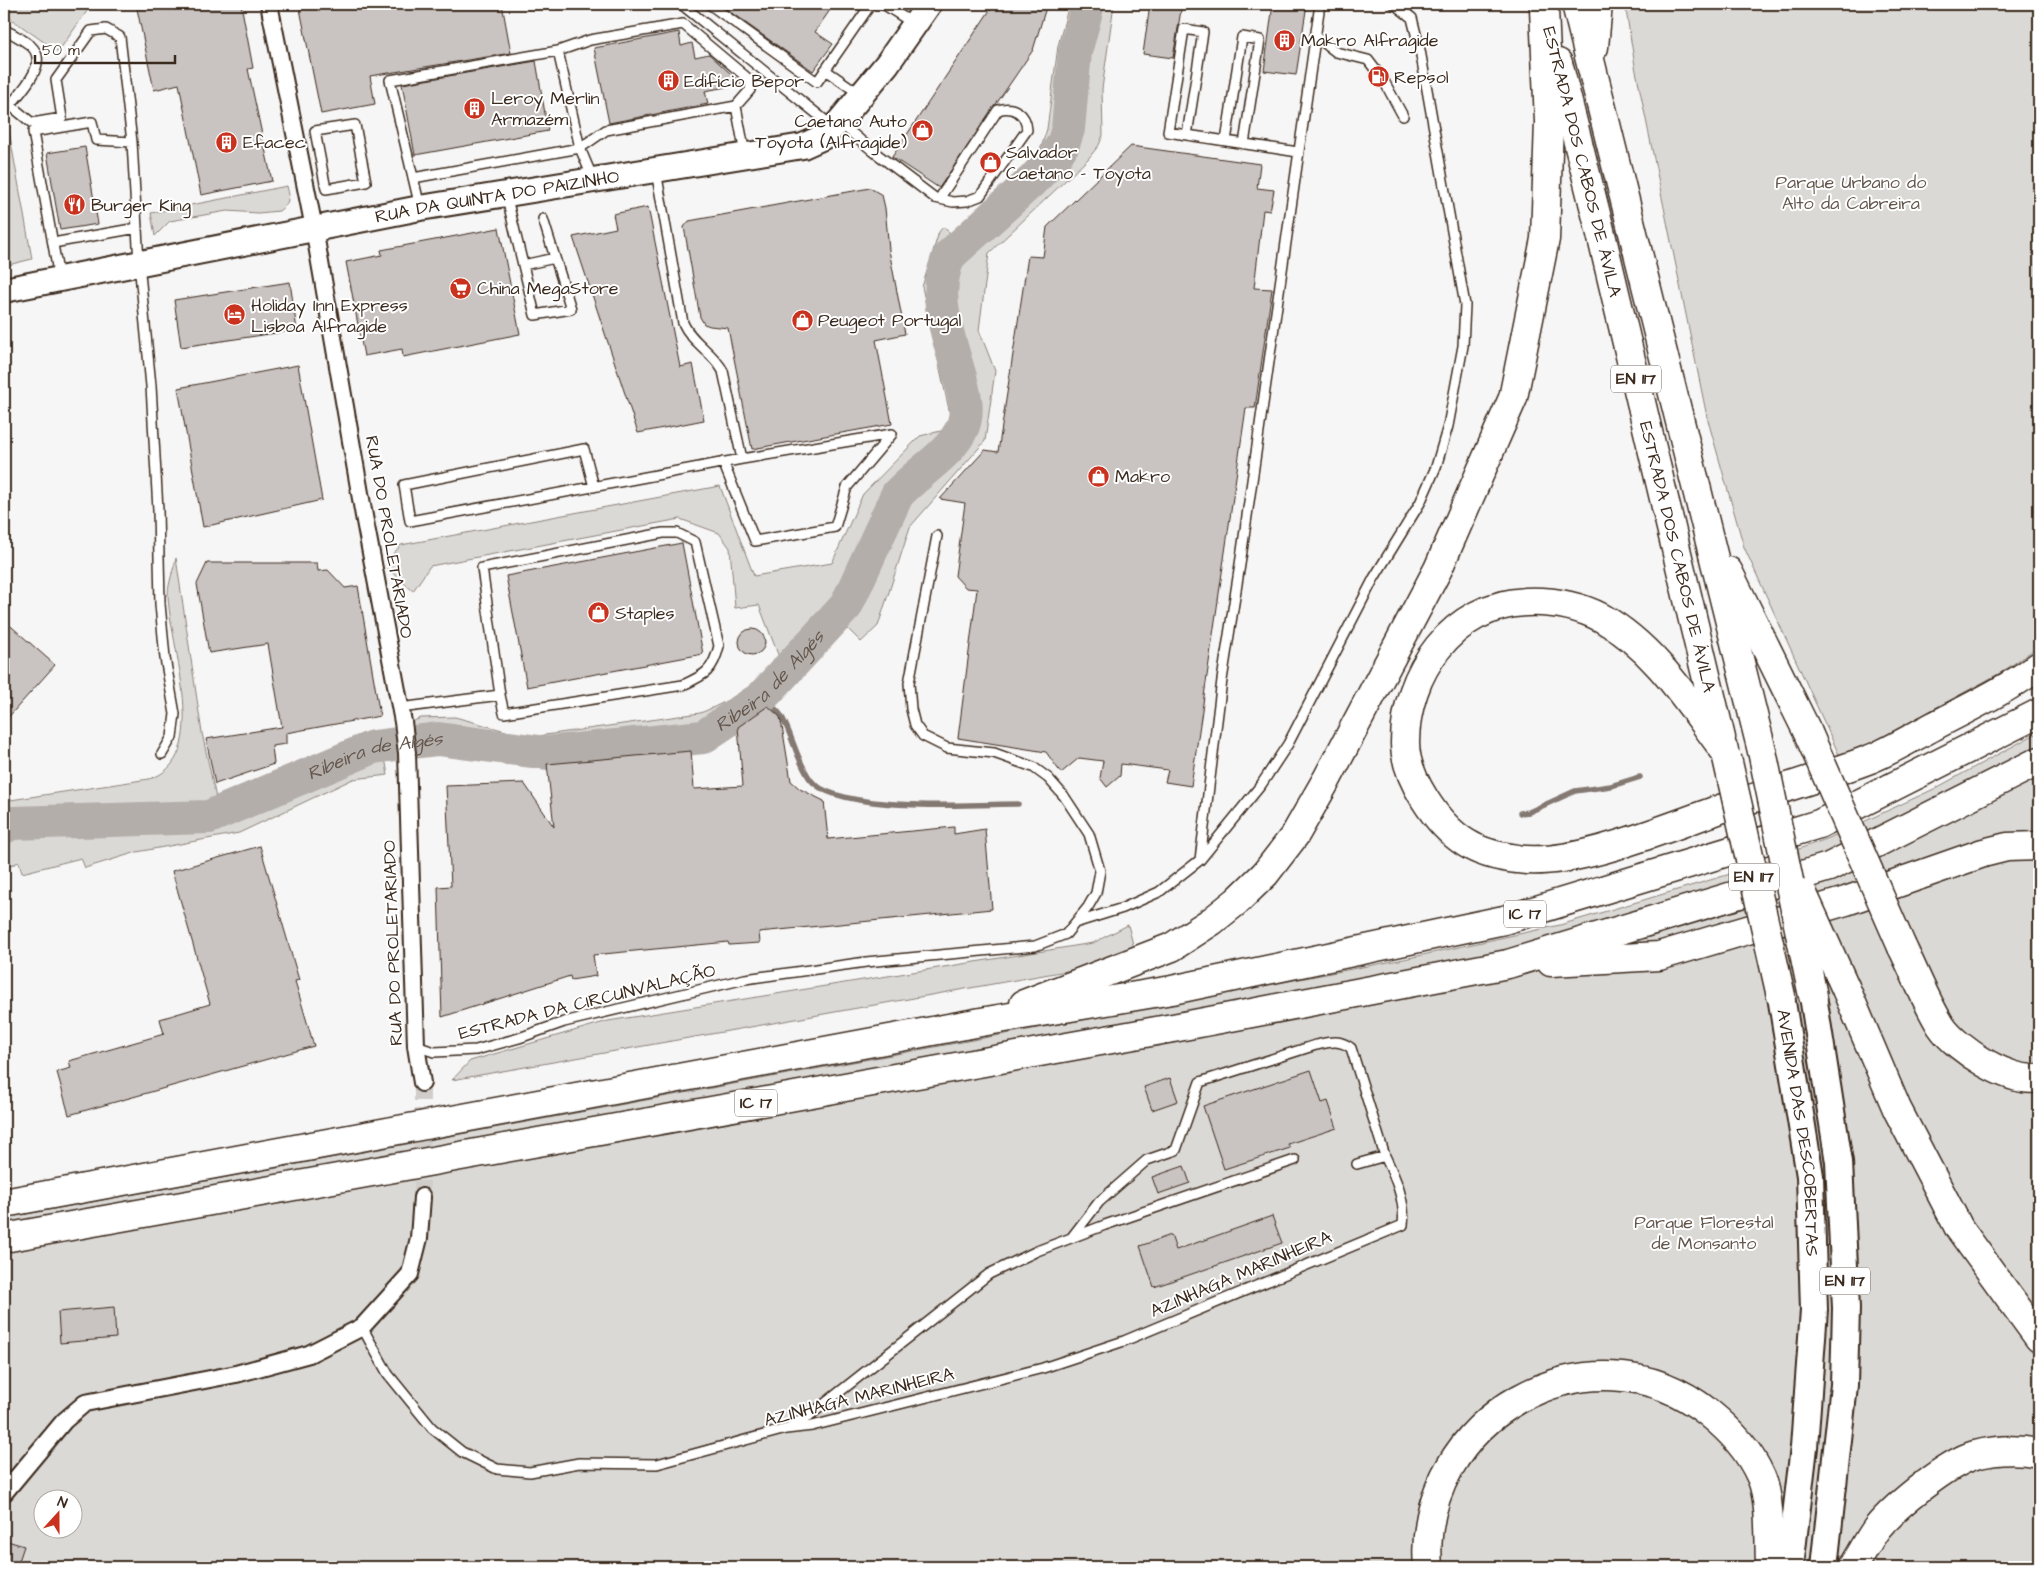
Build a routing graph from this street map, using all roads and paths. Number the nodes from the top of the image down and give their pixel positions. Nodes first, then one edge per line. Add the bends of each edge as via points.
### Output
1 (269, 4) edge
2 (681, 4) edge
3 (710, 4) edge
4 (870, 4) edge
5 (883, 4) edge
6 (929, 4) edge
7 (1320, 4) edge
8 (1394, 4) edge
9 (1576, 4) edge
10 (1598, 4) edge
11 (1543, 6) edge
12 (914, 24) junction
13 (4, 28) edge
14 (1315, 36) junction
15 (558, 51) junction
16 (1592, 66) junction
17 (825, 70) junction
18 (861, 95) junction
19 (10, 105) junction
20 (736, 106) junction
21 (4, 113) edge
22 (1403, 116) dead end
23 (836, 125) junction
24 (1187, 135) junction
25 (1226, 141) junction
26 (132, 142) junction
27 (1244, 144) junction
28 (580, 148) junction
29 (1298, 152) junction
30 (745, 154) junction
31 (319, 157) junction
32 (301, 160) junction
33 (656, 168) junction
34 (413, 178) junction
35 (593, 179) junction
36 (506, 193) junction
37 (939, 199) junction
38 (420, 208) junction
39 (543, 218) dead end
40 (137, 228) junction
41 (314, 228) junction
42 (53, 243) junction
43 (555, 258) junction
44 (138, 263) junction
45 (523, 265) junction
46 (59, 278) junction
47 (4, 290) edge
48 (742, 459) junction
49 (723, 462) junction
50 (594, 487) junction
51 (1703, 521) junction
52 (937, 536) dead end
53 (2039, 666) edge
54 (500, 695) junction
55 (2039, 713) edge
56 (402, 715) junction
57 (162, 754) dead end
58 (1725, 754) junction
59 (2039, 761) edge
60 (2039, 846) edge
61 (1782, 848) junction
62 (1200, 860) junction
63 (1078, 922) junction
64 (1508, 964) junction
65 (1781, 996) joint
66 (1813, 996) joint
67 (981, 1022) junction
68 (416, 1046) junction
69 (2039, 1078) edge
70 (422, 1083) tunnel mouth
71 (1385, 1156) junction
72 (1295, 1160) dead end
73 (1357, 1164) dead end
74 (422, 1197) tunnel mouth
75 (4, 1203) edge
76 (4, 1238) edge
77 (1071, 1238) junction
78 (362, 1327) junction
79 (2039, 1338) edge
80 (786, 1429) junction
81 (2039, 1453) edge
82 (4, 1493) edge
83 (1428, 1567) edge
84 (1770, 1567) edge
85 (1790, 1567) edge
86 (1824, 1567) edge
87 (1853, 1567) edge

1 - 32 street, RUA DO PROLETARIADO
2 - 23 lane
3 - 17 lane via 817,82
4 - 17 lane
5 - 12 lane
6 - 12 street, RUA DA QUINTA DO PAIZINHO
7 - 14 lane
8 - 62 lane via 1412,18 1420,50 1464,305 1463,346 1448,426 1436,467 1420,503 1374,578 1288,744 1261,785
9 - 16 highway, ESTRADA DOS CABOS DE ÁVILA / EN 117
10 - 16 highway
11 - 58 highway, ESTRADA DOS CABOS DE ÁVILA / EN 117
11 - 67 highway via 1549,122 1545,239 1513,398 1438,569 1327,779 1294,835 1264,874 1212,921 1172,948 1071,984
12 - 18 street, RUA DA QUINTA DO PAIZINHO
13 - 19 lane via 32,47 38,59 35,72
14 - 22 lane via 1336,52 1368,60
14 - 29 lane
15 - 20 lane via 590,40 683,24 752,80 750,90
15 - 28 lane
15 - 34 lane via 390,80
16 - 51 highway, ESTRADA DOS CABOS DE ÁVILA / EN 117
17 - 18 lane
18 - 23 street, RUA DA QUINTA DO PAIZINHO
19 - 21 lane
19 - 26 lane via 32,123 62,118 56,80 91,31 106,29 120,37
20 - 28 lane via 606,130
20 - 30 lane
23 - 30 street, RUA DA QUINTA DO PAIZINHO via 823,137 803,146
23 - 37 lane
24 - 24 lane via 1168,132 1184,29 1203,32
24 - 25 lane
25 - 27 lane
25 - 27 lane via 1242,37 1260,40
26 - 40 lane
26 - 42 lane via 96,140 92,122 33,132
27 - 29 lane
28 - 34 lane
28 - 35 lane
29 - 62 lane via 1222,680
30 - 33 street, RUA DA QUINTA DO PAIZINHO
31 - 31 lane via 326,190 366,182 355,125 315,131
31 - 32 lane
32 - 41 street, RUA DO PROLETARIADO
33 - 35 street, RUA DA QUINTA DO PAIZINHO
33 - 48 lane via 683,323 688,334 716,359 723,371
34 - 38 lane
35 - 36 street, RUA DA QUINTA DO PAIZINHO
36 - 38 street, RUA DA QUINTA DO PAIZINHO
36 - 45 lane
37 - 37 lane via 960,201 980,196 1027,130 1019,112 1012,108 998,110
38 - 41 street, RUA DA QUINTA DO PAIZINHO
39 - 43 lane
40 - 42 lane
40 - 44 lane
41 - 44 street, RUA DA QUINTA DO PAIZINHO
41 - 56 street, RUA DO PROLETARIADO
42 - 46 lane
43 - 45 lane
43 - 45 lane via 571,308 535,315
44 - 46 street, RUA DA QUINTA DO PAIZINHO
44 - 57 lane via 151,395 160,604 175,714 172,737
46 - 47 street, RUA DA QUINTA DO PAIZINHO
48 - 49 lane
48 - 49 lane via 892,434 847,487 835,527 754,542
49 - 50 lane
50 - 50 lane via 584,449 404,485 410,522
51 - 61 highway, EN 117, bridge via 1762,751
51 - 69 highway, bridge via 1808,733 1902,947 1942,1027 1980,1060 2010,1076
52 - 63 lane via 909,683 915,725 927,739 947,748 994,753 1033,767 1064,796 1089,834 1100,871 1096,893
53 - 58 highway via 2013,685 1872,758 1596,851 1548,861 1519,860 1491,854 1466,843 1442,824 1426,803 1405,745 1410,704 1421,670 1437,647 1459,626 1510,603 1560,602 1604,619 1646,651 1686,699
54 - 54 lane via 504,713 683,685 709,672 719,646 695,542 677,533 662,533 482,568
54 - 56 lane
55 - 67 highway, IC 17 via 1820,824 1504,920 1172,990
56 - 68 street, RUA DO PROLETARIADO via 407,753
58 - 65 highway, EN 117, bridge
59 - 64 highway, IC 17 via 1829,867
60 - 64 highway via 2007,847 1846,901 1659,956
61 - 66 highway, EN 117, bridge
61 - 79 highway, EN 117, bridge via 1897,1109 1959,1228
62 - 63 lane via 1160,892
63 - 68 lane, ESTRADA DA CIRCUNVALAÇÃO via 1066,934 1035,946 866,962 745,979 573,1020 476,1050 434,1052
64 - 76 highway, IC 17 via 1173,1028
65 - 85 main road, AVENIDA DAS DESCOBERTAS via 1810,1176 1814,1310 1804,1447
66 - 86 main road, AVENIDA DAS DESCOBERTAS / EN 117 via 1839,1162 1846,1308 1844,1385
67 - 75 highway, IC 17
68 - 70 street, RUA DO PROLETARIADO
71 - 73 lane
71 - 77 lane via 1350,1048 1343,1042 1334,1041 1316,1045 1200,1082 1176,1150 1146,1160 1099,1202
71 - 80 lane, AZINHAGA MARINHEIRA via 1400,1195 1403,1225 1124,1341 1043,1368 812,1426
72 - 77 lane
74 - 78 street via 419,1238 410,1274
77 - 80 lane via 989,1274 809,1416
78 - 80 lane, AZINHAGA MARINHEIRA via 388,1374 432,1428 462,1452 497,1469 530,1472 579,1463 657,1464
78 - 82 street via 308,1354 236,1374 85,1403 64,1421
81 - 87 highway via 2025,1450 1974,1455 1951,1467 1915,1492 1877,1528
83 - 84 highway via 1426,1546 1438,1493 1453,1460 1468,1438 1507,1406 1556,1382 1614,1376 1642,1378 1672,1389 1722,1424 1746,1449 1762,1478 1768,1516

